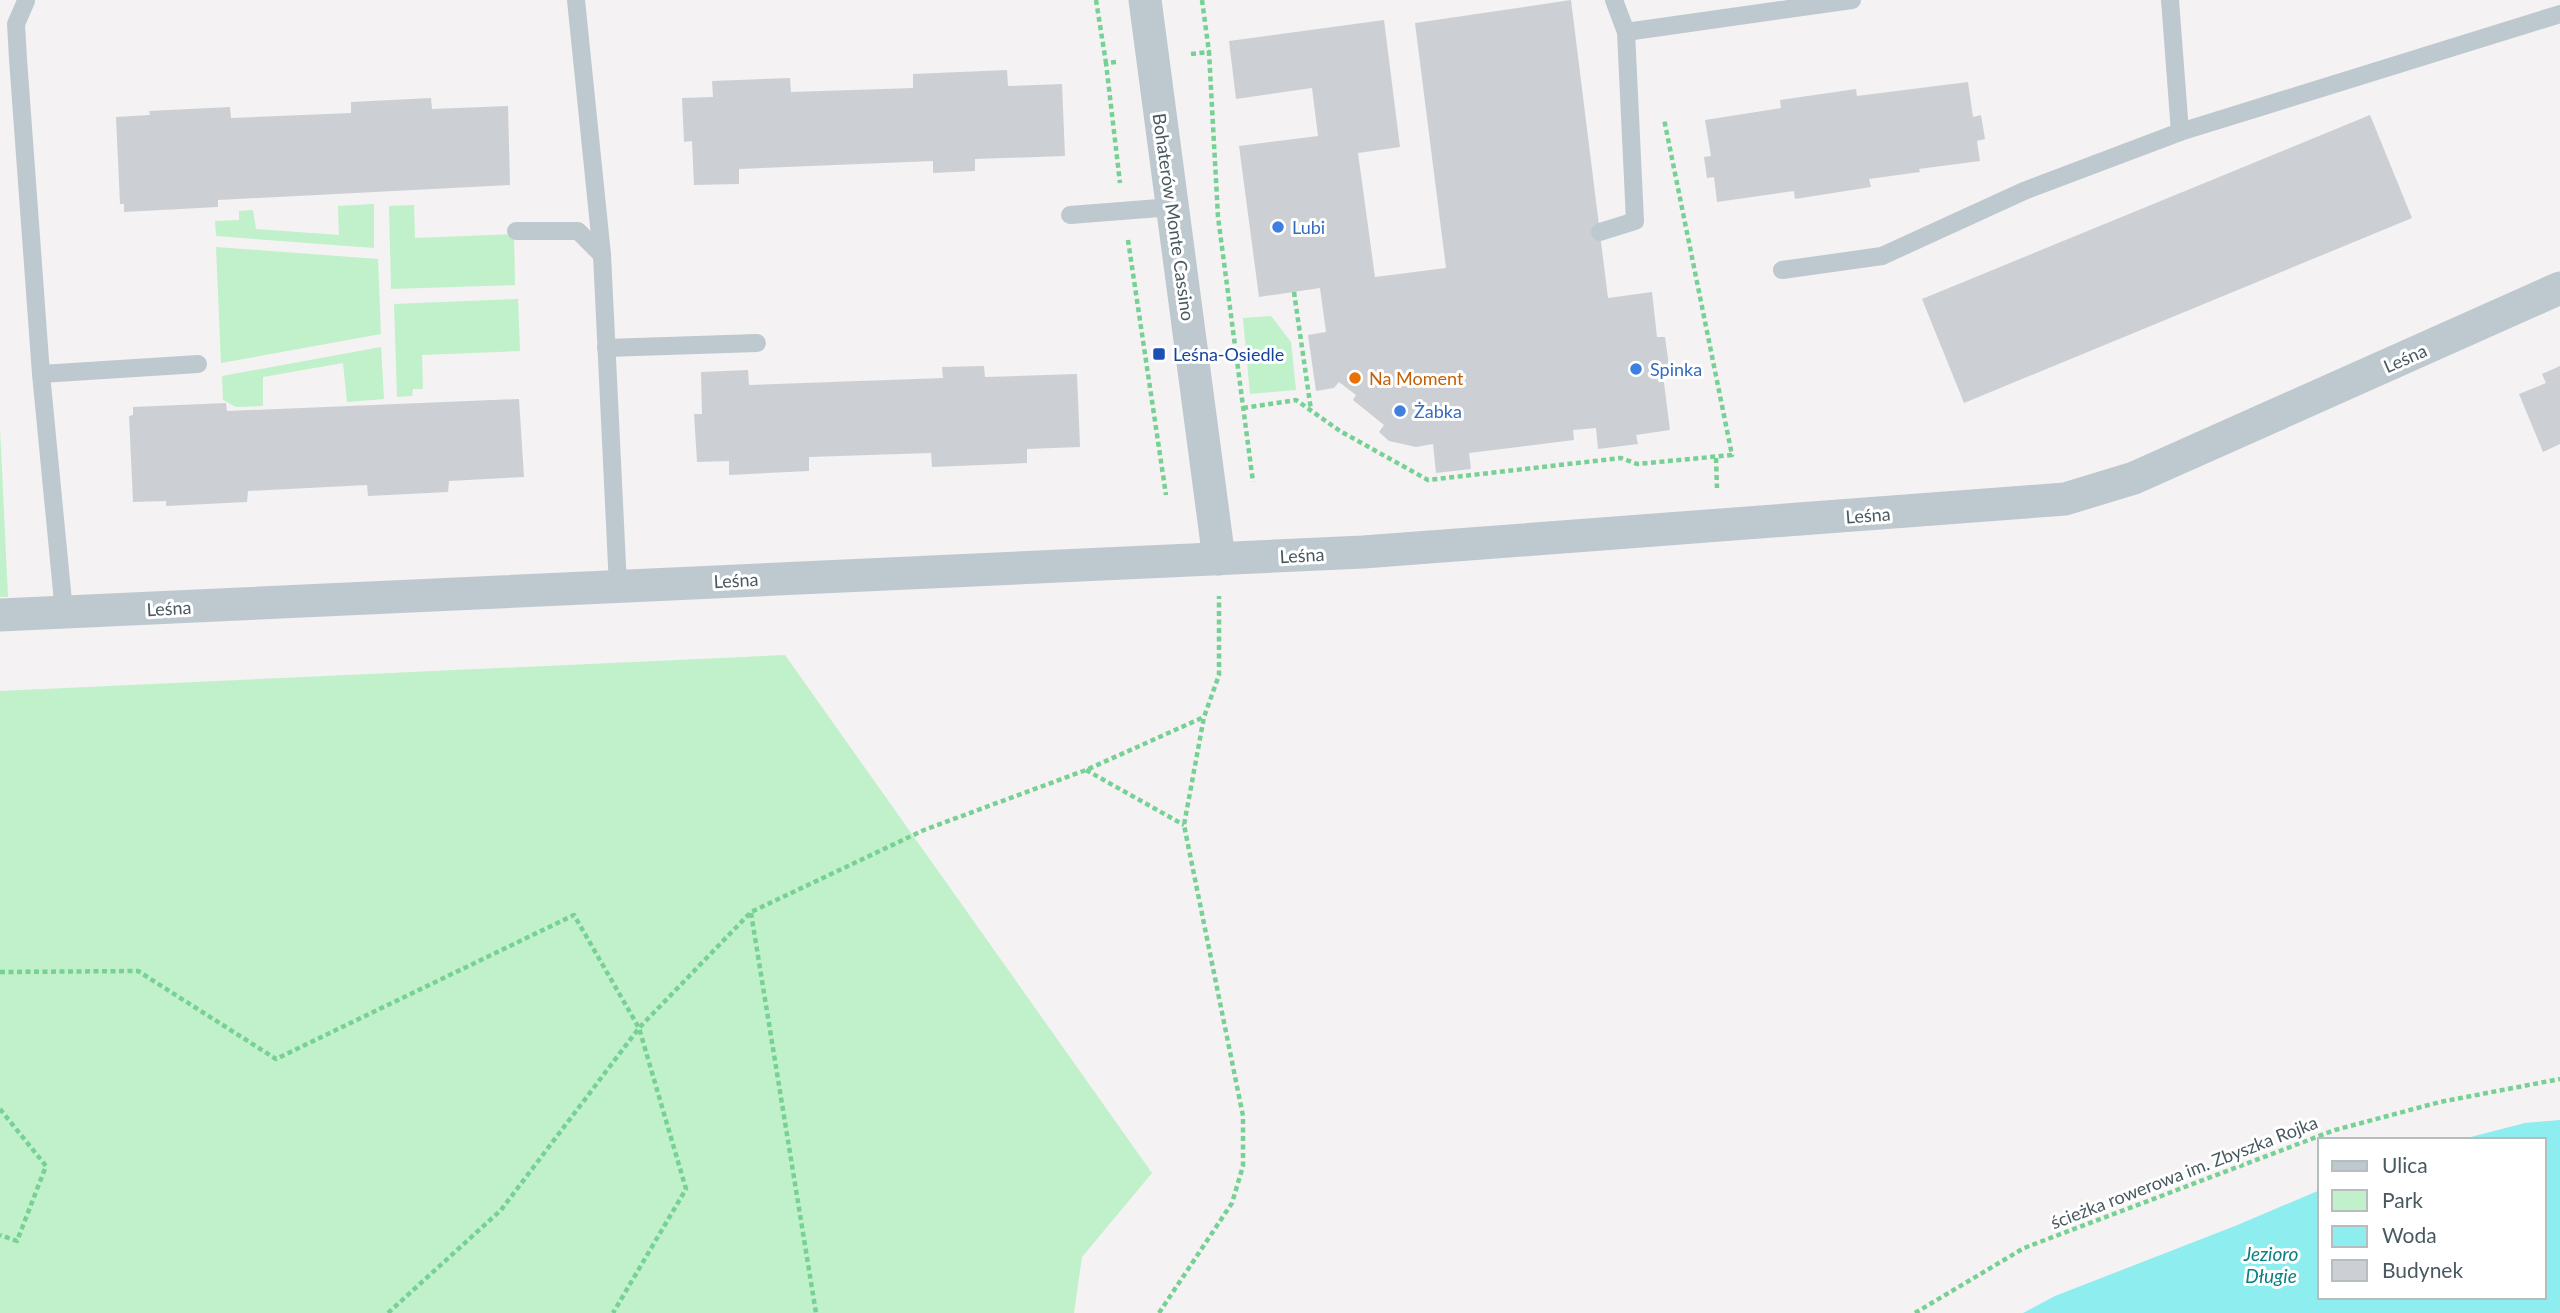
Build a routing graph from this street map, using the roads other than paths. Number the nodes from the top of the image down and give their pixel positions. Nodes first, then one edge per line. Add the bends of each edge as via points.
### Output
1 (576, 0) edge
2 (1145, 0) edge
3 (1614, 0) edge
4 (1852, 0) edge
5 (2171, 0) edge
6 (26, 1) edge
7 (2560, 14) edge
8 (1626, 32) junction
9 (2180, 132) junction
10 (1172, 207) junction
11 (1070, 215) dead end
12 (516, 231) dead end
13 (1600, 232) dead end
14 (602, 255) junction
15 (1782, 270) dead end
16 (2560, 288) edge
17 (757, 342) dead end
18 (606, 348) junction
19 (198, 364) dead end
20 (41, 374) junction
21 (1219, 559) junction
22 (618, 586) junction
23 (64, 612) junction
24 (0, 615) edge

1 - 14 lane
2 - 10 street, Bohaterów Monte Cassino
3 - 8 lane
4 - 8 lane
5 - 9 lane
6 - 20 lane via 16,24
7 - 9 lane
8 - 13 lane via 1635,220
9 - 15 lane via 2024,191 1882,256
10 - 11 lane
10 - 21 street, Bohaterów Monte Cassino
12 - 14 lane via 578,231
14 - 18 lane
16 - 21 street, Leśna via 2134,478 2065,499
17 - 18 lane
18 - 22 lane
19 - 20 lane
20 - 23 lane
21 - 22 street, Leśna
22 - 23 street, Leśna
23 - 24 street, Leśna

